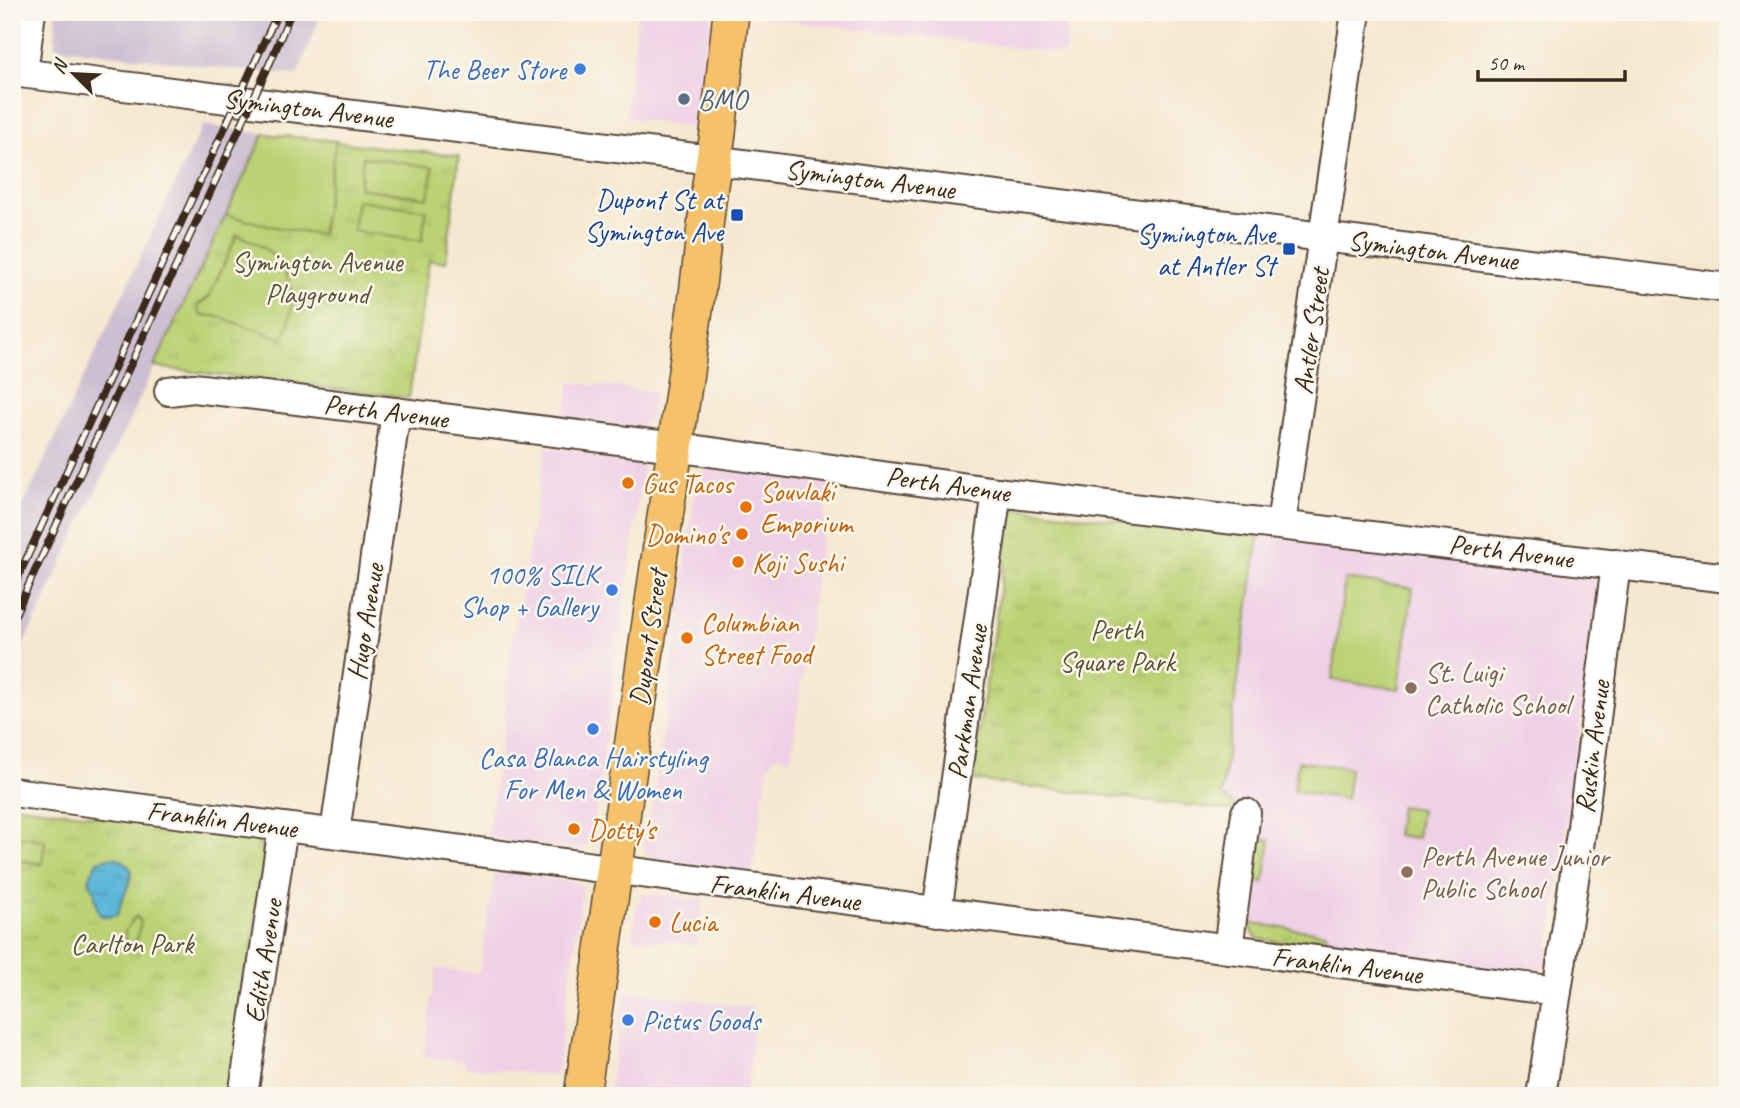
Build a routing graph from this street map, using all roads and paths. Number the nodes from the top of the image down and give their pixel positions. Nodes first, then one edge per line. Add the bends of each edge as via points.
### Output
1 (31, 12) edge
2 (731, 12) edge
3 (1356, 12) edge
4 (18, 72) edge
5 (714, 159) junction
6 (1325, 236) junction
7 (1728, 288) edge
8 (169, 391) dead end
9 (397, 412) junction
10 (675, 447) junction
11 (997, 492) junction
12 (1281, 524) junction
13 (1616, 564) junction
14 (1728, 578) edge
15 (12, 792) edge
16 (1246, 813) dead end
17 (283, 827) junction
18 (335, 832) junction
19 (615, 871) junction
20 (937, 912) junction
21 (1228, 949) junction
22 (1557, 991) junction
23 (243, 1096) edge
24 (582, 1096) edge
25 (1541, 1096) edge

1 - 4 street
2 - 5 main road, Dupont Street
3 - 6 street, Antler Street
4 - 5 street, Symington Avenue
5 - 6 street, Symington Avenue
5 - 10 main road, Dupont Street
6 - 7 street, Symington Avenue
6 - 12 street, Antler Street
8 - 9 street, Perth Avenue via 193,388
9 - 10 street, Perth Avenue
9 - 18 street, Hugo Avenue
10 - 11 street, Perth Avenue
10 - 19 main road, Dupont Street
11 - 12 street, Perth Avenue
11 - 20 street, Parkman Avenue
12 - 13 street, Perth Avenue
13 - 14 street, Perth Avenue
13 - 22 street, Ruskin Avenue
15 - 17 street, Franklin Avenue
16 - 21 street
17 - 18 street, Franklin Avenue
17 - 23 street, Edith Avenue
18 - 19 street, Franklin Avenue
19 - 20 street, Franklin Avenue
19 - 24 main road, Dupont Street
20 - 21 street, Franklin Avenue
21 - 22 street, Franklin Avenue
22 - 25 street, Ruskin Avenue

